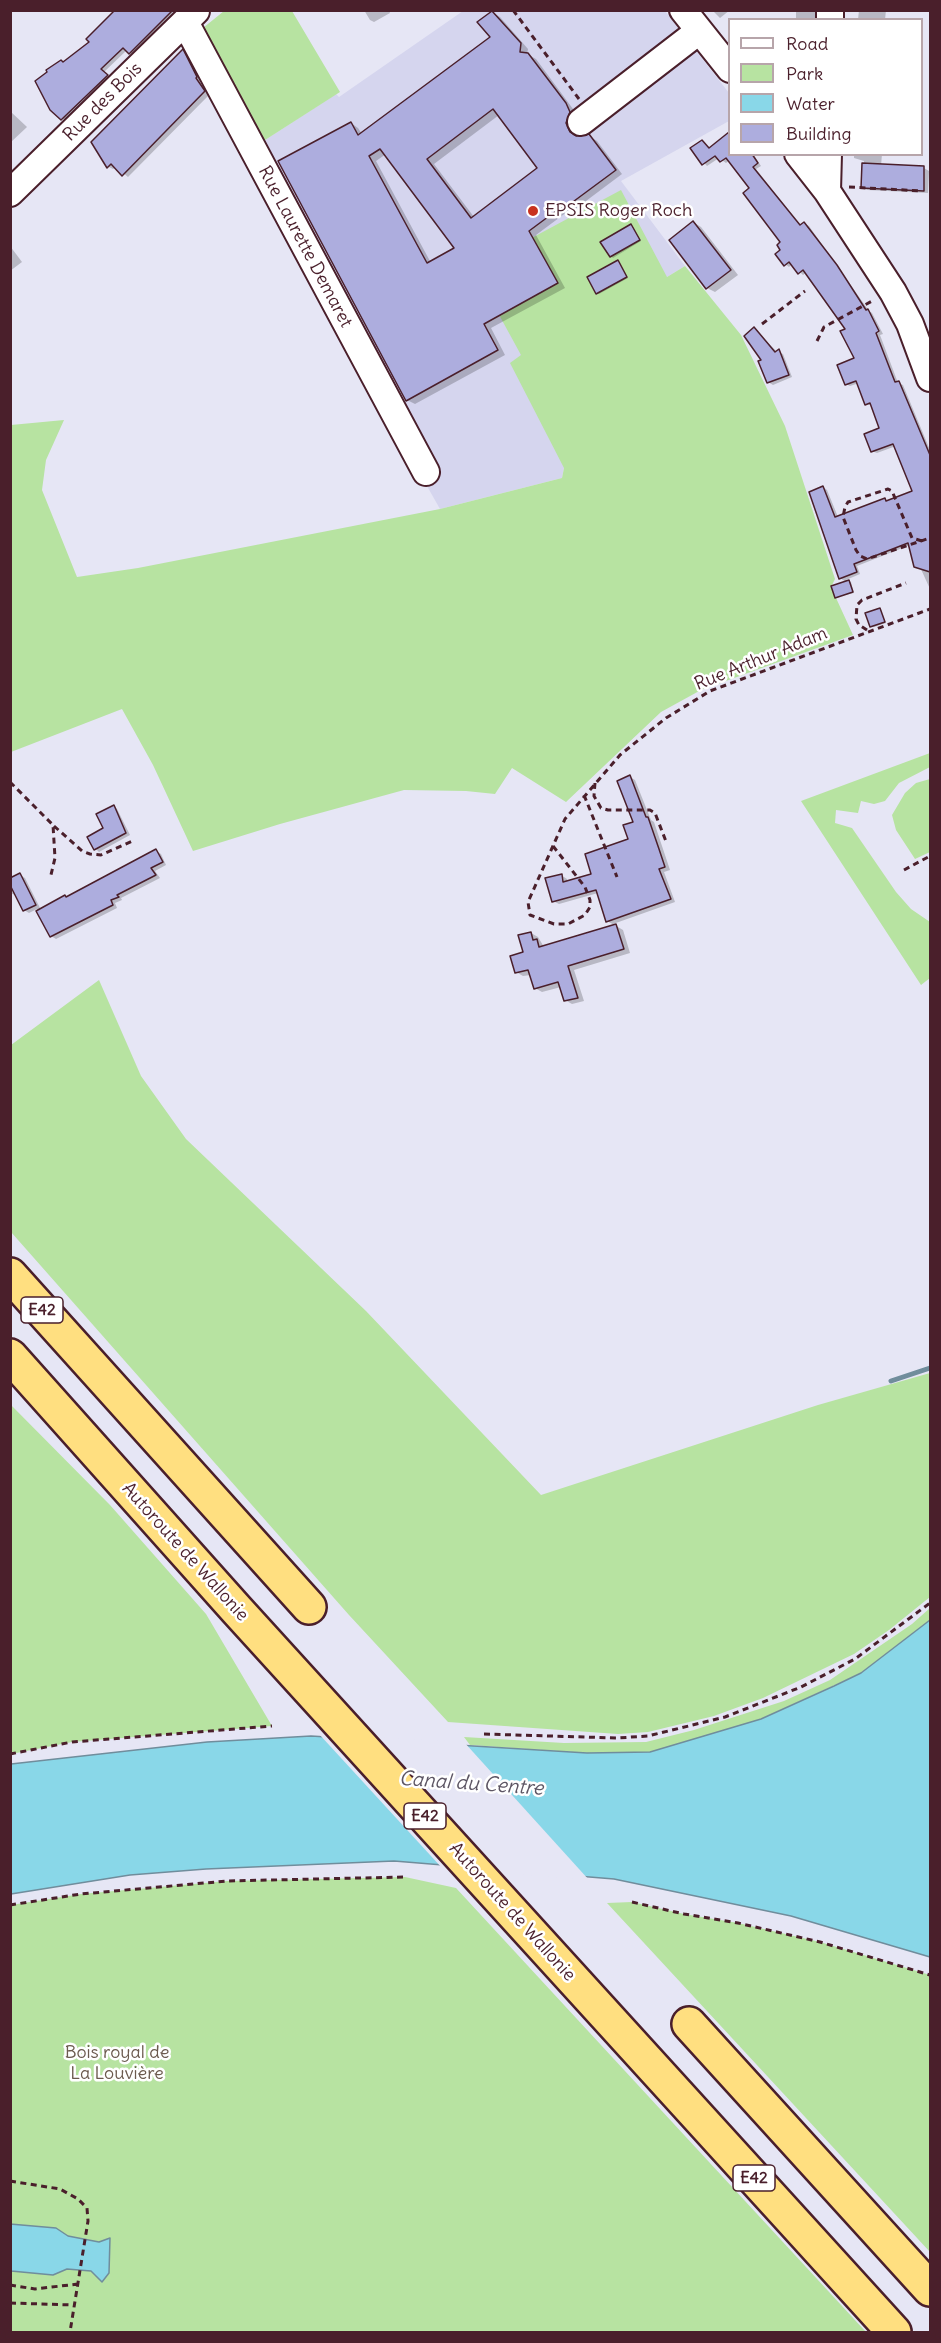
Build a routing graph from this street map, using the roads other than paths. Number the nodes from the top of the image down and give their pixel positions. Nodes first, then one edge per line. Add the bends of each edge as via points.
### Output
1 (683, 10) edge
2 (190, 16) edge
3 (699, 31) junction
4 (728, 68) edge
5 (586, 118) road end
6 (800, 156) edge
7 (828, 156) edge
8 (827, 188) junction
9 (10, 193) edge
10 (920, 324) edge
11 (930, 378) edge
12 (426, 472) dead end
13 (10, 1275) edge
14 (10, 1356) edge
15 (309, 1607) dead end
16 (689, 2024) dead end
17 (930, 2289) edge
18 (894, 2332) edge

1 - 3 street
2 - 9 street, Rue des Bois
2 - 12 street, Rue Laurette Demaret
3 - 4 street
3 - 5 street
6 - 8 street
7 - 8 street
8 - 10 street via 893,292
10 - 11 street
13 - 15 highway, E42
14 - 18 highway, Autoroute de Wallonie / E42
16 - 17 highway

